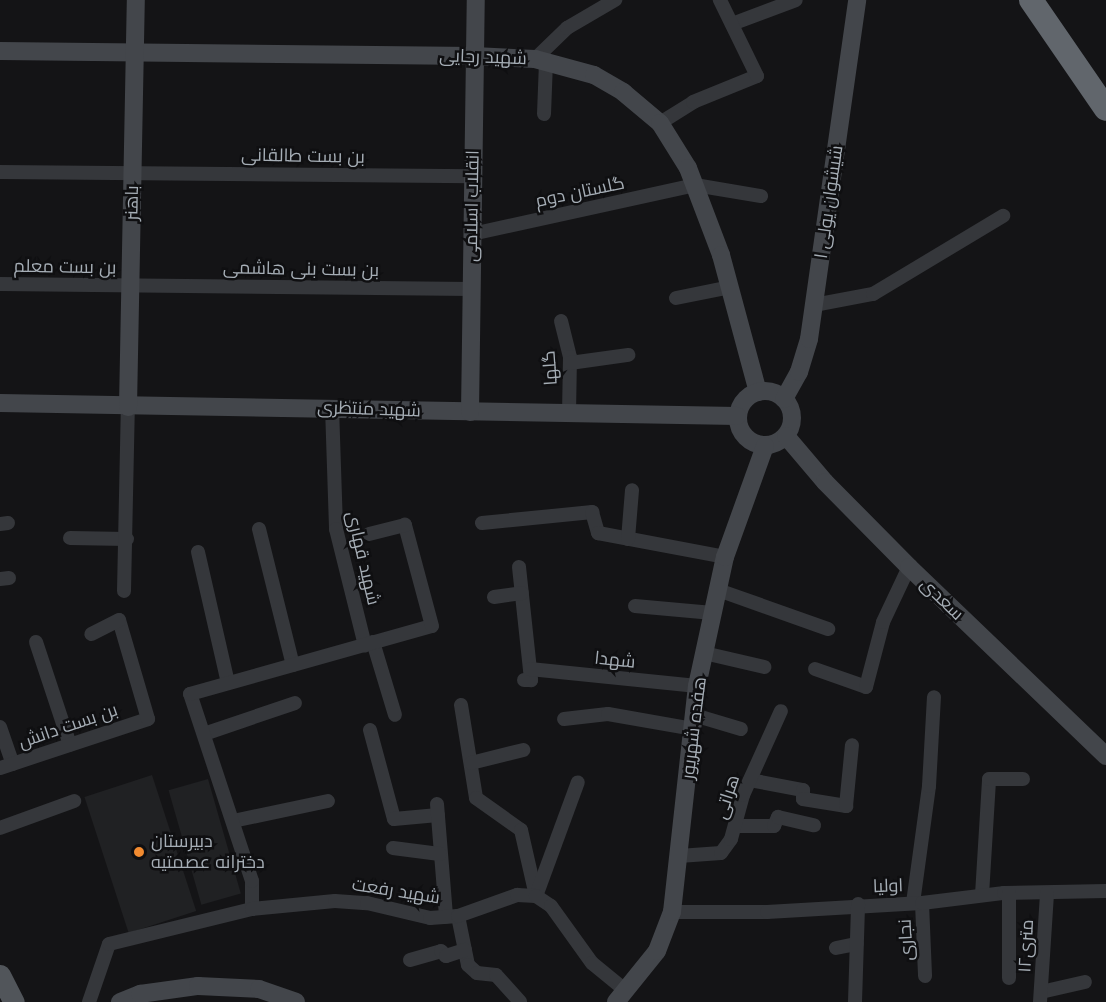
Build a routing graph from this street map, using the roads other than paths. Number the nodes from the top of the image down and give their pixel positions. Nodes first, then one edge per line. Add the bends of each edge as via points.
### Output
1 (136, 0) edge
2 (476, 0) edge
3 (615, 0) edge
4 (720, 0) edge
5 (796, 0) edge
6 (857, 0) edge
7 (1031, 0) edge
8 (1045, 0) edge
9 (732, 24) junction
10 (0, 51) edge
11 (136, 53) junction
12 (474, 56) junction
13 (541, 60) junction
14 (1106, 87) edge
15 (1106, 109) edge
16 (544, 114) dead end
17 (660, 123) junction
18 (0, 172) edge
19 (133, 173) junction
20 (472, 176) junction
21 (696, 185) junction
22 (761, 196) dead end
23 (1003, 216) dead end
24 (472, 234) junction
25 (0, 284) edge
26 (130, 285) junction
27 (730, 287) junction
28 (471, 289) junction
29 (676, 298) dead end
30 (814, 305) junction
31 (561, 321) dead end
32 (628, 355) dead end
33 (570, 363) junction
34 (758, 392) junction
35 (784, 399) junction
36 (0, 403) edge
37 (128, 407) junction
38 (332, 407) junction
39 (470, 412) junction
40 (569, 413) junction
41 (737, 416) junction
42 (786, 436) junction
43 (765, 446) junction
44 (632, 490) dead end
45 (482, 523) dead end
46 (260, 529) dead end
47 (369, 534) dead end
48 (70, 538) dead end
49 (127, 539) junction
50 (628, 539) junction
51 (198, 552) dead end
52 (725, 557) junction
53 (519, 567) dead end
54 (909, 567) junction
55 (718, 590) junction
56 (124, 591) dead end
57 (522, 593) junction
58 (494, 597) dead end
59 (635, 606) dead end
60 (713, 613) junction
61 (828, 629) dead end
62 (91, 634) dead end
63 (36, 642) dead end
64 (369, 644) junction
65 (704, 653) junction
66 (293, 665) junction
67 (764, 667) dead end
68 (815, 669) dead end
69 (228, 683) junction
70 (697, 686) junction
71 (934, 697) dead end
72 (295, 703) dead end
73 (461, 705) dead end
74 (781, 711) dead end
75 (395, 715) dead end
76 (564, 719) dead end
77 (694, 722) junction
78 (0, 727) edge
79 (741, 729) dead end
80 (370, 730) dead end
81 (204, 734) junction
82 (70, 745) junction
83 (852, 745) dead end
84 (523, 750) dead end
85 (1106, 756) edge
86 (471, 763) junction
87 (7, 766) edge
88 (1023, 779) dead end
89 (750, 780) junction
90 (578, 782) dead end
91 (74, 801) dead end
92 (328, 801) dead end
93 (232, 821) junction
94 (813, 825) dead end
95 (736, 826) junction
96 (0, 828) edge
97 (393, 848) dead end
98 (440, 854) junction
99 (679, 856) junction
100 (1106, 891) edge
101 (1009, 893) junction
102 (1047, 893) junction
103 (982, 895) junction
104 (536, 896) junction
105 (918, 903) junction
106 (858, 904) junction
107 (252, 909) junction
108 (672, 912) junction
109 (452, 916) junction
110 (857, 944) junction
111 (836, 948) dead end
112 (465, 950) junction
113 (410, 960) dead end
114 (0, 975) edge
115 (926, 976) dead end
116 (1009, 978) dead end
117 (1085, 982) dead end
118 (1040, 997) edge
119 (619, 999) edge
120 (14, 1002) edge
121 (89, 1002) edge
122 (120, 1002) edge
123 (296, 1002) edge
124 (520, 1002) edge
125 (855, 1002) edge

1 - 11 street, باهنر
2 - 12 street, انقلاب اسلامی
3 - 13 street via 567,28
4 - 9 street
5 - 9 street
6 - 30 street, شیشوان یولی ا
7 - 15 highway
8 - 14 highway
9 - 17 street via 757,76 693,102
10 - 11 street, شهید رجایی
11 - 12 street, شهید رجایی
11 - 19 street, باهنر
12 - 13 street, شهید رجایی
12 - 20 street, انقلاب اسلامی
13 - 16 street
13 - 17 street, شهید رجایی via 594,75 623,92
17 - 21 street, شهید رجایی
18 - 19 street, بن بست طالقانی
19 - 20 street, بن بست طالقانی
19 - 26 street, باهنر
20 - 24 street, انقلاب اسلامی
21 - 22 street
21 - 24 street, گلستان دوم
21 - 27 street, شهید رجایی
23 - 30 street via 873,294
24 - 28 street, انقلاب اسلامی
25 - 26 street, بن بست معلم
26 - 28 street, بن بست بنی هاشمی
26 - 37 street, باهنر
27 - 29 street
27 - 34 street, شهید رجایی
28 - 39 street, انقلاب اسلامی
30 - 35 street, شیشوان یولی ا via 799,372
31 - 33 street, گلها
32 - 33 street
33 - 40 street, گلها
34 - 35 street via 769,391
34 - 41 street via 748,396
35 - 42 street via 792,414
36 - 37 street, شهید منتظری
37 - 38 street, شهید منتظری
37 - 49 street
38 - 39 street, شهید منتظری
38 - 64 street, شهید قهاری via 336,529
39 - 40 street, شهید منتظری
40 - 41 street, شهید منتظری
41 - 43 street via 745,437
42 - 43 street
42 - 54 street, سعدی via 825,482
43 - 52 street, هفده شهریور
44 - 50 street
45 - 50 street via 592,512 598,533
46 - 66 street
47 - 64 street via 405,525 432,626
48 - 49 street
49 - 56 street
50 - 52 street
51 - 69 street
52 - 55 street, هفده شهریور
53 - 57 street
54 - 68 street via 883,622 866,687
54 - 85 street, سعدی
55 - 60 street, هفده شهریور
55 - 61 street
57 - 58 street
57 - 70 street, شهدا via 527,675
59 - 60 street
60 - 65 street, هفده شهریور
62 - 82 street, بن بست دانش via 119,620 148,718
63 - 82 street
64 - 66 street
64 - 75 street, شهید قهاری
65 - 67 street
65 - 70 street, هفده شهریور
66 - 69 street
69 - 81 street via 190,694
70 - 77 street, هفده شهریور
71 - 105 street, نجاری
72 - 81 street
73 - 86 street
74 - 89 street, هراتی
76 - 77 street via 608,714
77 - 79 street
77 - 99 street, هفده شهریور
78 - 87 street
80 - 98 street via 393,819 438,809
81 - 93 street
82 - 87 street, بن بست دانش
83 - 89 street via 846,806 837,811 803,799 803,790
84 - 86 street
86 - 104 street via 476,798 521,830
88 - 103 street via 989,779
89 - 95 street, هراتی
90 - 104 street
91 - 96 street
92 - 93 street
93 - 107 street via 252,881
94 - 95 street via 778,817 774,826
95 - 99 street, هراتی via 721,853
97 - 98 street
98 - 109 street
99 - 108 street, هفده شهریور
100 - 102 street, اولیا
101 - 102 street, اولیا
101 - 103 street, اولیا
101 - 116 street
102 - 118 street, ۱۲متری
103 - 105 street, اولیا
104 - 109 street, شهید رفعت via 517,895
104 - 119 street via 550,906
105 - 106 street, اولیا
105 - 115 street, نجاری
106 - 108 street, اولیا via 767,912
106 - 110 street
107 - 109 street, شهید رفعت via 335,901 368,903 430,918
107 - 121 street, شهید رفعت via 109,944
108 - 119 street, هفده شهریور via 657,951
109 - 112 street
110 - 111 street
110 - 125 street
112 - 113 street via 446,956 441,951
112 - 124 street via 468,965 477,973 496,975
114 - 120 main road
117 - 118 street
122 - 123 street via 140,994 198,986 259,989

